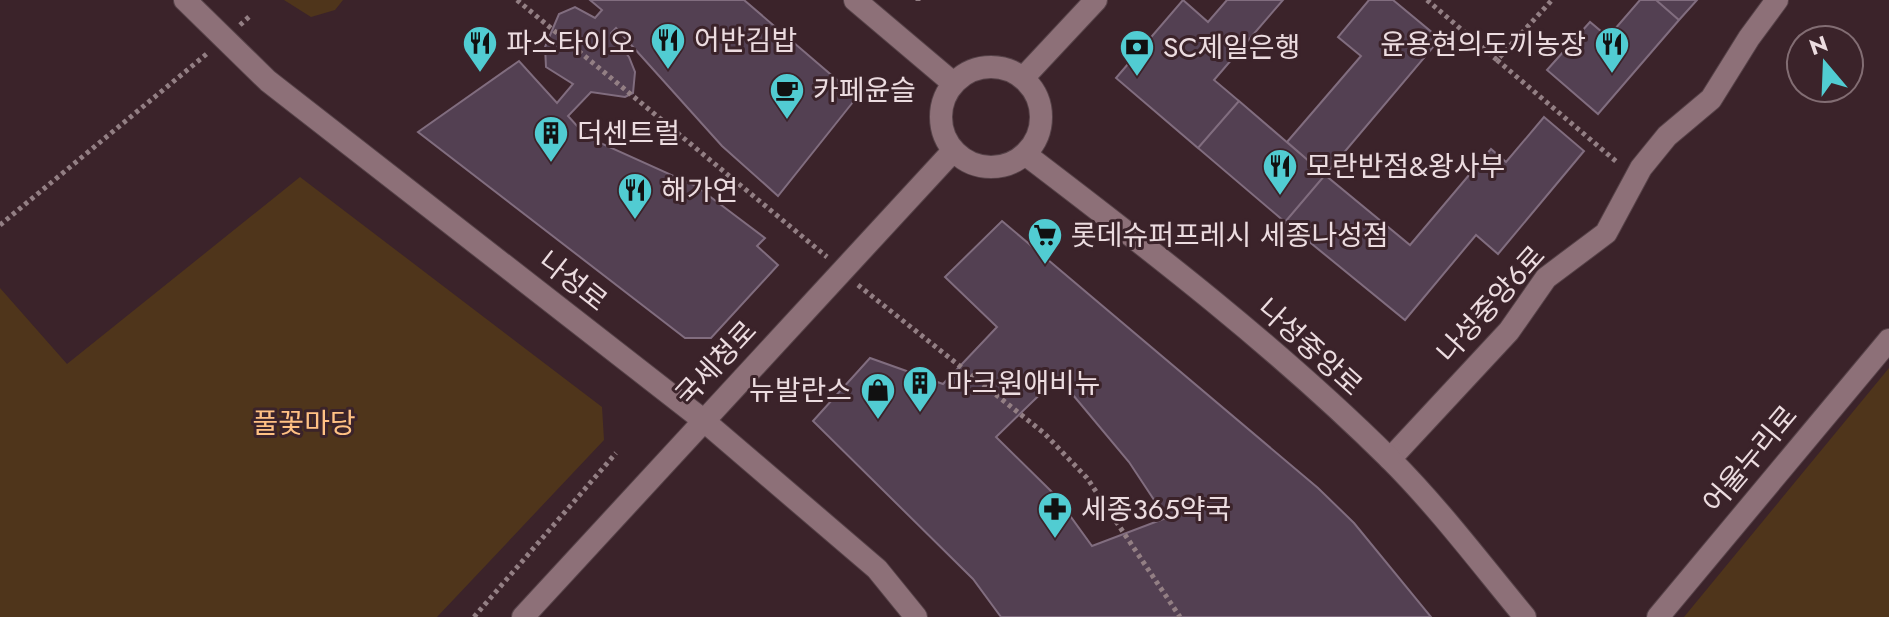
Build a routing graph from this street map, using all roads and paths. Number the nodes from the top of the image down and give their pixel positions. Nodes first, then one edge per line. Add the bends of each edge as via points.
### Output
1 (185, 0) edge
2 (517, 0) edge
3 (855, 0) edge
4 (1096, 0) edge
5 (1427, 0) edge
6 (1552, 0) edge
7 (1777, 0) edge
8 (1497, 60) junction
9 (194, 66) dead end
10 (1023, 78) junction
11 (953, 83) junction
12 (953, 151) junction
13 (1025, 154) junction
14 (1621, 166) dead end
15 (0, 225) edge
16 (809, 240) dead end
17 (873, 299) dead end
18 (1889, 340) edge
19 (703, 420) junction
20 (616, 453) dead end
21 (1390, 459) junction
22 (474, 617) edge
23 (523, 617) edge
24 (916, 617) edge
25 (1180, 617) edge
26 (1525, 617) edge
27 (1658, 617) edge

1 - 19 street, 나성로 via 268,81
2 - 16 path
3 - 11 street
4 - 10 street
5 - 8 path
6 - 8 path
7 - 21 street, 나성중앙6로 via 1711,99 1667,136 1641,168 1606,233 1546,278 1509,331
8 - 14 path
9 - 15 path
10 - 11 street via 995,67 979,68
10 - 13 street via 1034,90 1041,124
11 - 12 street via 940,125
12 - 13 street via 981,167
12 - 19 street, 국세청로
13 - 21 street, 나성중앙로 via 1195,286
17 - 25 path via 1044,433 1109,509
18 - 27 street, 어울누리로
19 - 23 street, 국세청로
19 - 24 street, 나성로 via 877,569
20 - 22 path
21 - 26 street, 나성중앙로

